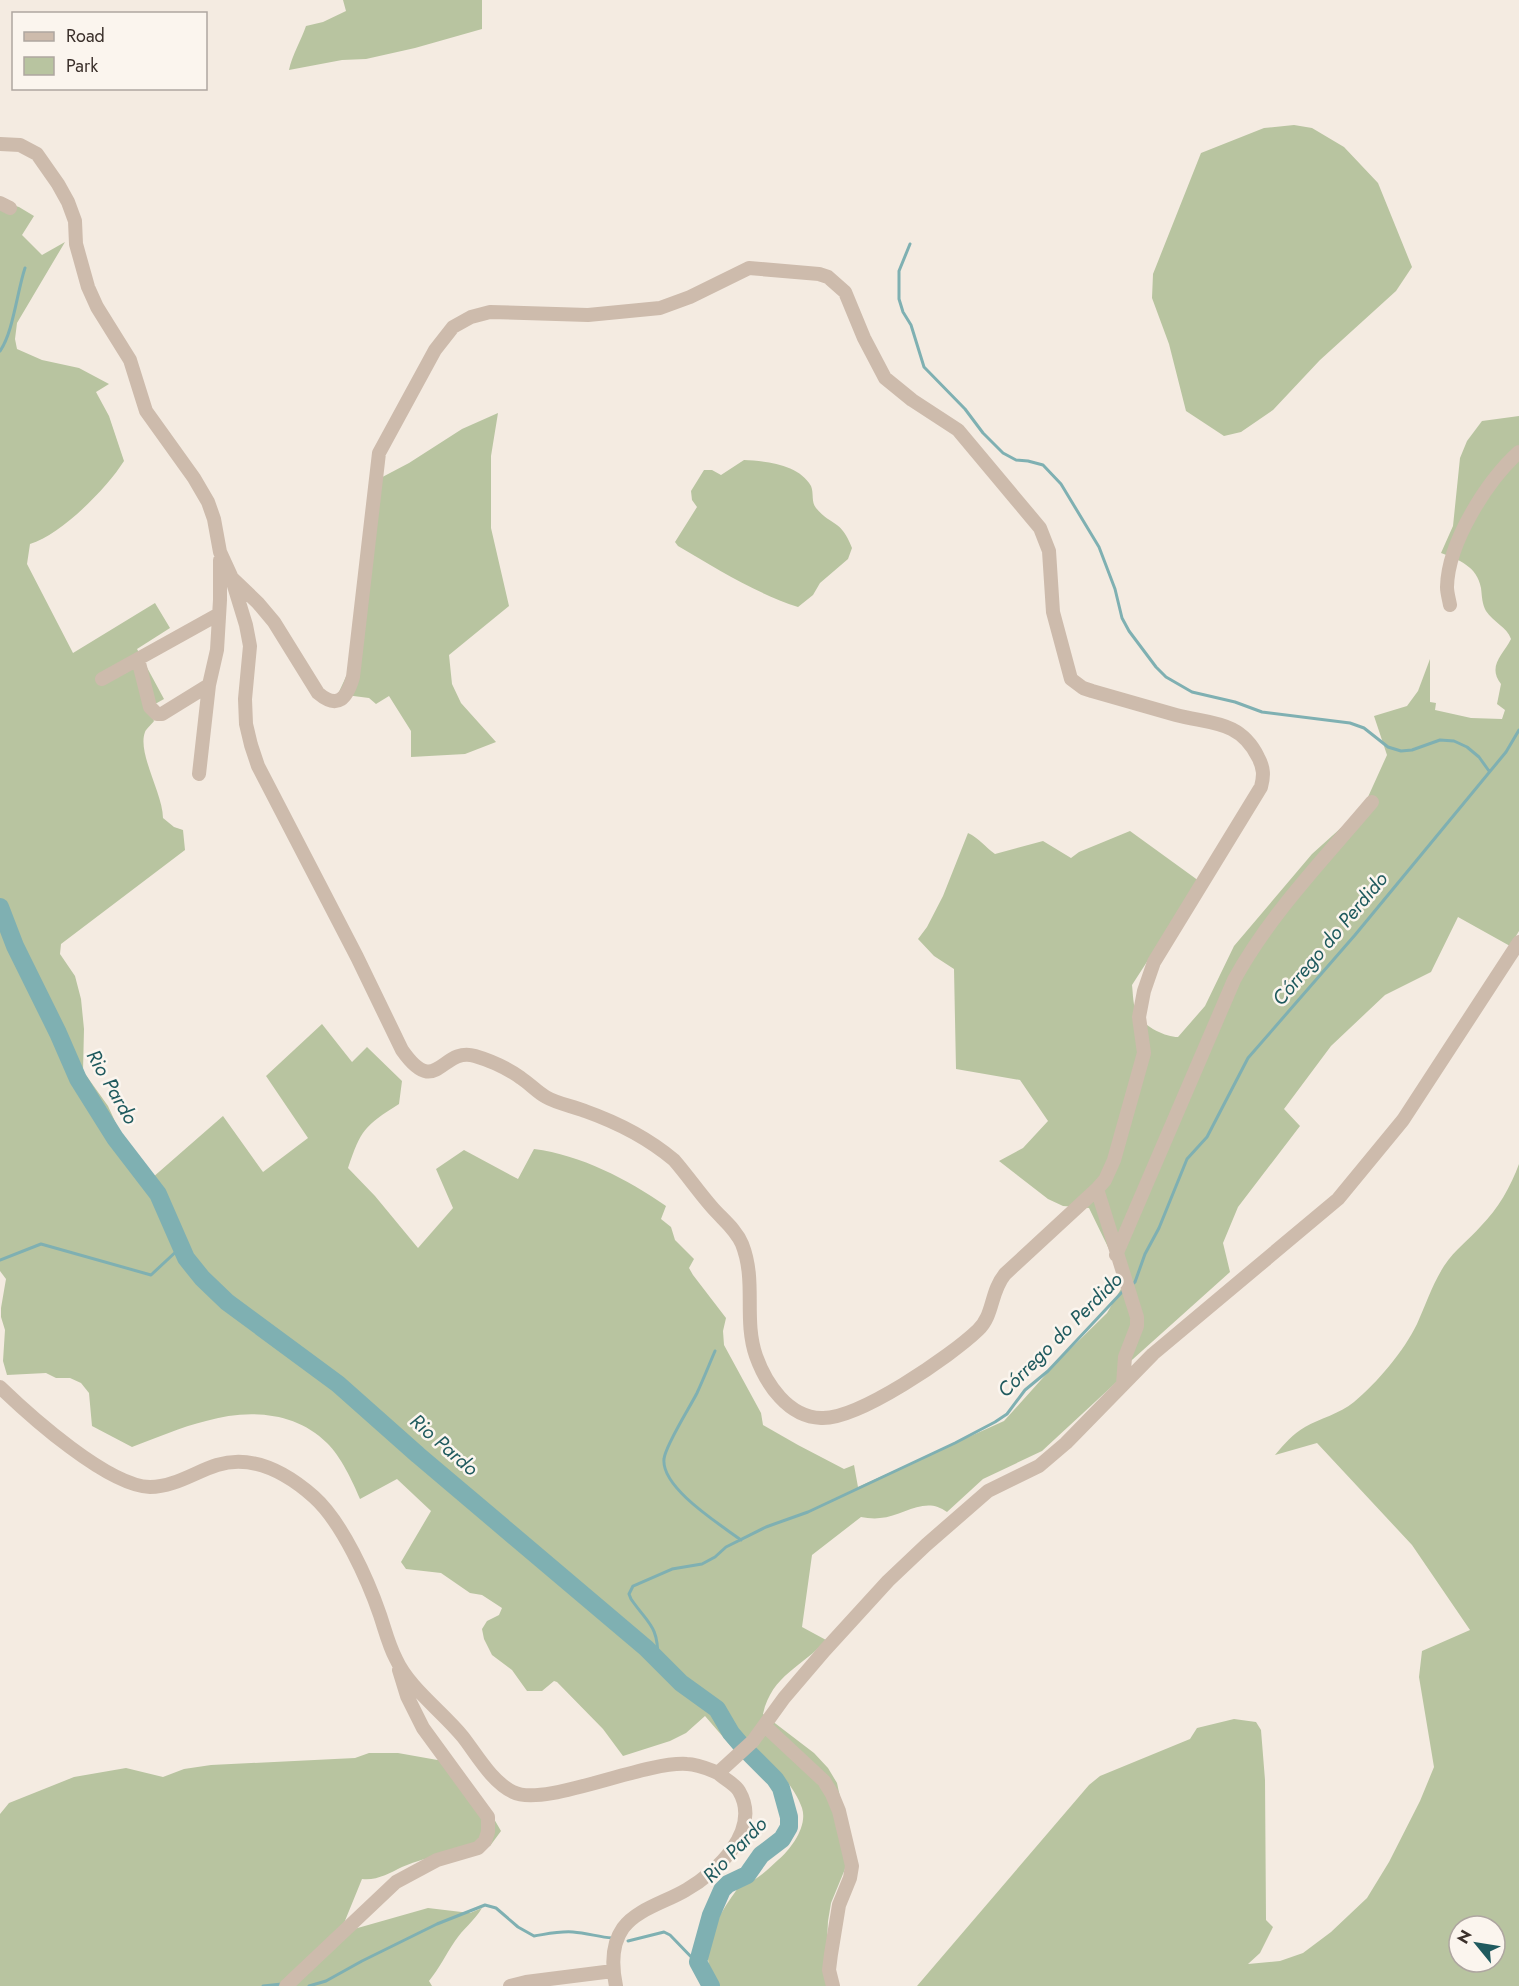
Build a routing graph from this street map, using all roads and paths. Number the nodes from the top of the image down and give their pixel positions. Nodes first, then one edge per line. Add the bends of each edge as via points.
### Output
1 (0, 144) edge
2 (1519, 452) edge
3 (220, 552) junction
4 (231, 576) junction
5 (1450, 605) dead end
6 (219, 614) junction
7 (138, 659) junction
8 (102, 680) dead end
9 (209, 685) junction
10 (199, 774) dead end
11 (1372, 802) dead end
12 (1519, 942) edge
13 (1097, 1189) junction
14 (1116, 1255) junction
15 (1123, 1384) junction
16 (0, 1387) edge
17 (396, 1659) junction
18 (765, 1726) junction
19 (718, 1773) junction
20 (613, 1971) junction
21 (286, 1986) edge
22 (510, 1986) edge
23 (616, 1986) edge
24 (833, 1986) edge

1 - 3 street via 20,145 37,154 68,202 88,287 130,360 146,411 208,502
2 - 5 street via 1505,464 1468,519 1451,562 1447,587
3 - 4 street
3 - 6 street
4 - 13 street via 250,646 246,724 258,766 402,1050 425,1072 434,1071 458,1056 483,1058 548,1098 601,1117 674,1160 741,1241 749,1264 749,1310 756,1354 767,1381 792,1407 821,1419 838,1416 891,1393 930,1368 977,1331 988,1317 995,1289 1005,1274
4 - 13 street via 274,622 318,693 327,701 344,698 353,677 379,453 435,350 453,327 490,312 588,315 660,308 749,268 819,274 837,283 885,378 958,430 1040,528 1050,551 1053,612 1071,679 1092,691 1232,728 1255,749 1263,766 1261,787 1154,962 1139,1017 1144,1053 1114,1160
6 - 7 street
6 - 9 street
7 - 8 street
7 - 9 street via 150,707 157,714
9 - 10 street
11 - 14 street via 1247,955
12 - 15 street via 1403,1120 1338,1199 1162,1346
13 - 14 street
14 - 15 street via 1137,1317 1125,1357
15 - 18 street via 1039,1466 988,1491 888,1581 784,1698
16 - 17 street via 96,1467 121,1479 149,1487 237,1461 259,1464 293,1480 335,1521 367,1584
17 - 19 street via 497,1780 522,1796 547,1795 666,1764 688,1764
17 - 21 street via 423,1728 488,1817 485,1841 478,1848 437,1860 396,1882
18 - 19 street
18 - 24 street via 824,1781 839,1810 852,1866 839,1905 831,1953 829,1970
19 - 20 street via 738,1790 742,1801 745,1826 738,1840 717,1866 687,1889 633,1918 623,1928 613,1954
20 - 22 street
20 - 23 street

